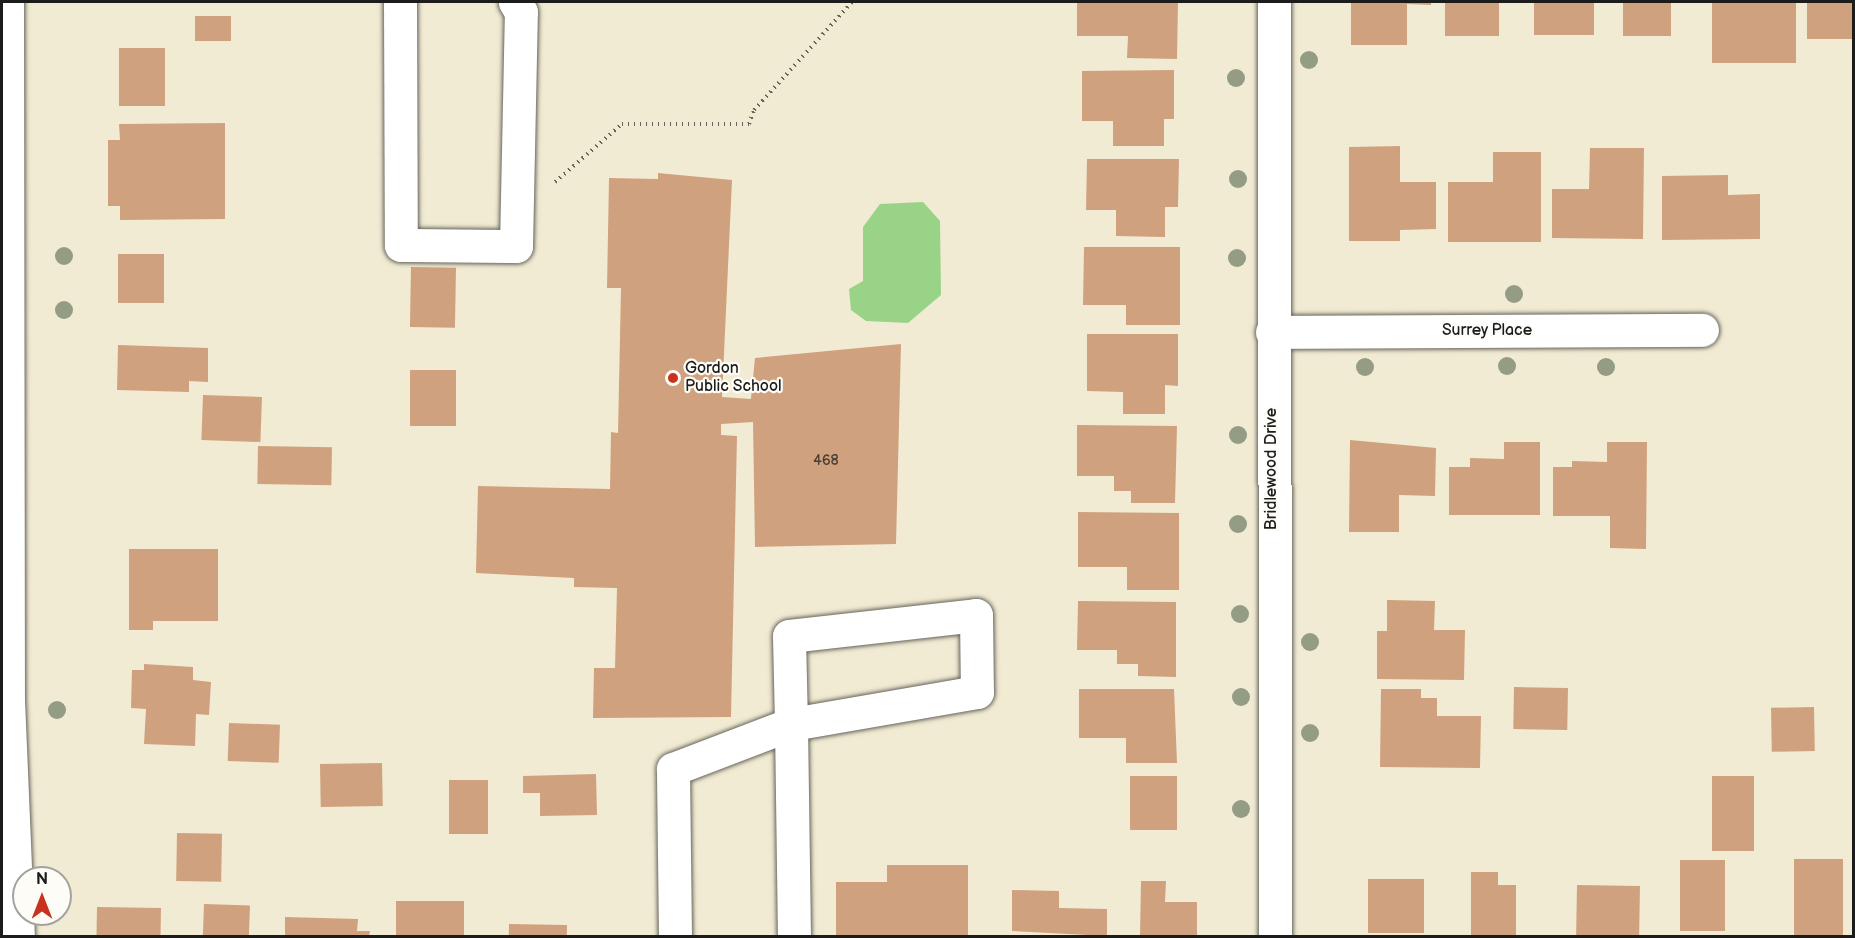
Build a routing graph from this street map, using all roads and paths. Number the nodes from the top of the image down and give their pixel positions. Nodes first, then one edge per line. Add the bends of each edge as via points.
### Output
1 (8, 2) edge
2 (400, 2) edge
3 (515, 2) edge
4 (852, 2) edge
5 (1274, 2) edge
6 (3, 164) edge
7 (517, 222) junction
8 (1702, 330) dead end
9 (1272, 332) junction
10 (791, 724) junction
11 (18, 936) edge
12 (675, 936) edge
13 (794, 936) edge
14 (1275, 936) edge

1 - 6 street
2 - 7 street via 401,245 516,246
3 - 7 street via 521,12
4 - 7 path via 753,110 749,124 622,124 574,161
5 - 9 street, Bridlewood Drive
6 - 11 street via 8,700
8 - 9 street, Surrey Place
9 - 14 street, Bridlewood Drive
10 - 10 street via 977,692 976,615 789,636
10 - 12 street via 673,769
10 - 13 street

